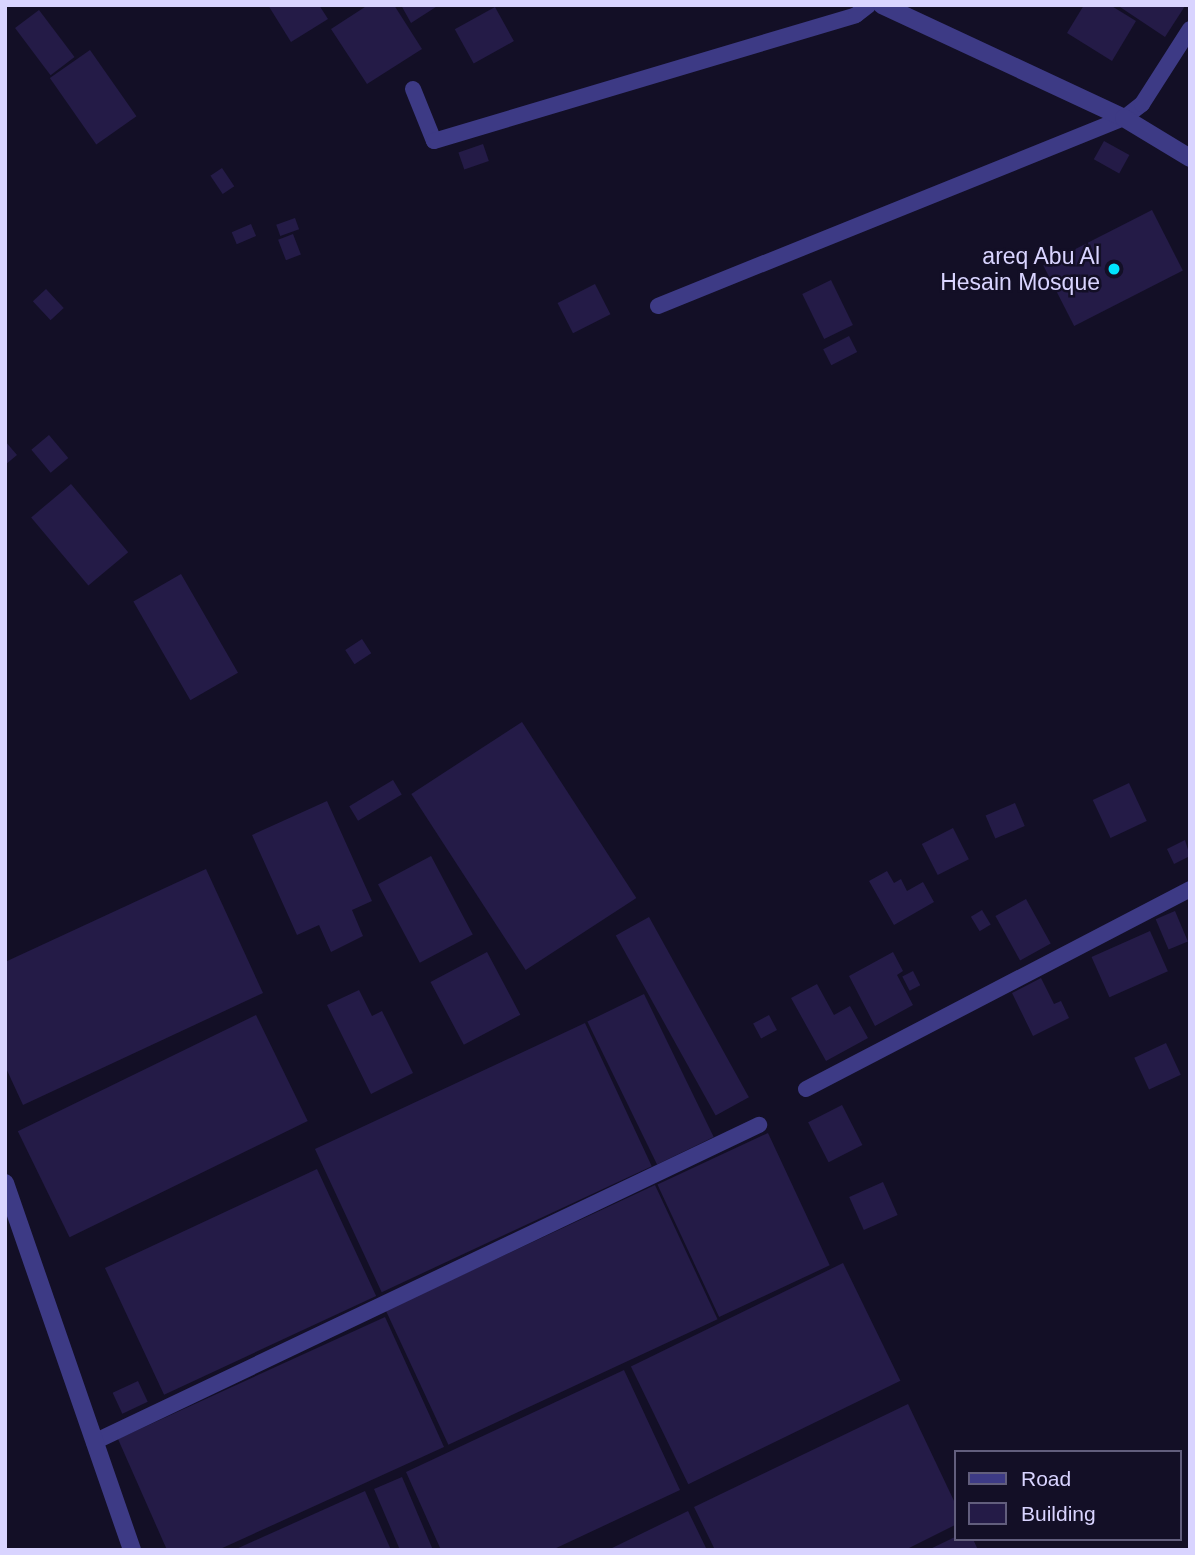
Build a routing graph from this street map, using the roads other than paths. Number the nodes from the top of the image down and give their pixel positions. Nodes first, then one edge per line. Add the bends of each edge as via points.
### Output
1 (869, 5) edge
2 (882, 5) edge
3 (1190, 29) edge
4 (413, 89) dead end
5 (1124, 118) junction
6 (1190, 158) edge
7 (658, 306) dead end
8 (1190, 890) edge
9 (806, 1089) dead end
10 (759, 1125) dead end
11 (5, 1183) edge
12 (94, 1442) junction
13 (132, 1550) edge

1 - 4 lane via 856,15 434,141
2 - 5 street
3 - 5 lane via 1142,104
5 - 6 street
5 - 7 lane
8 - 9 lane
10 - 12 lane
11 - 12 street
12 - 13 street

